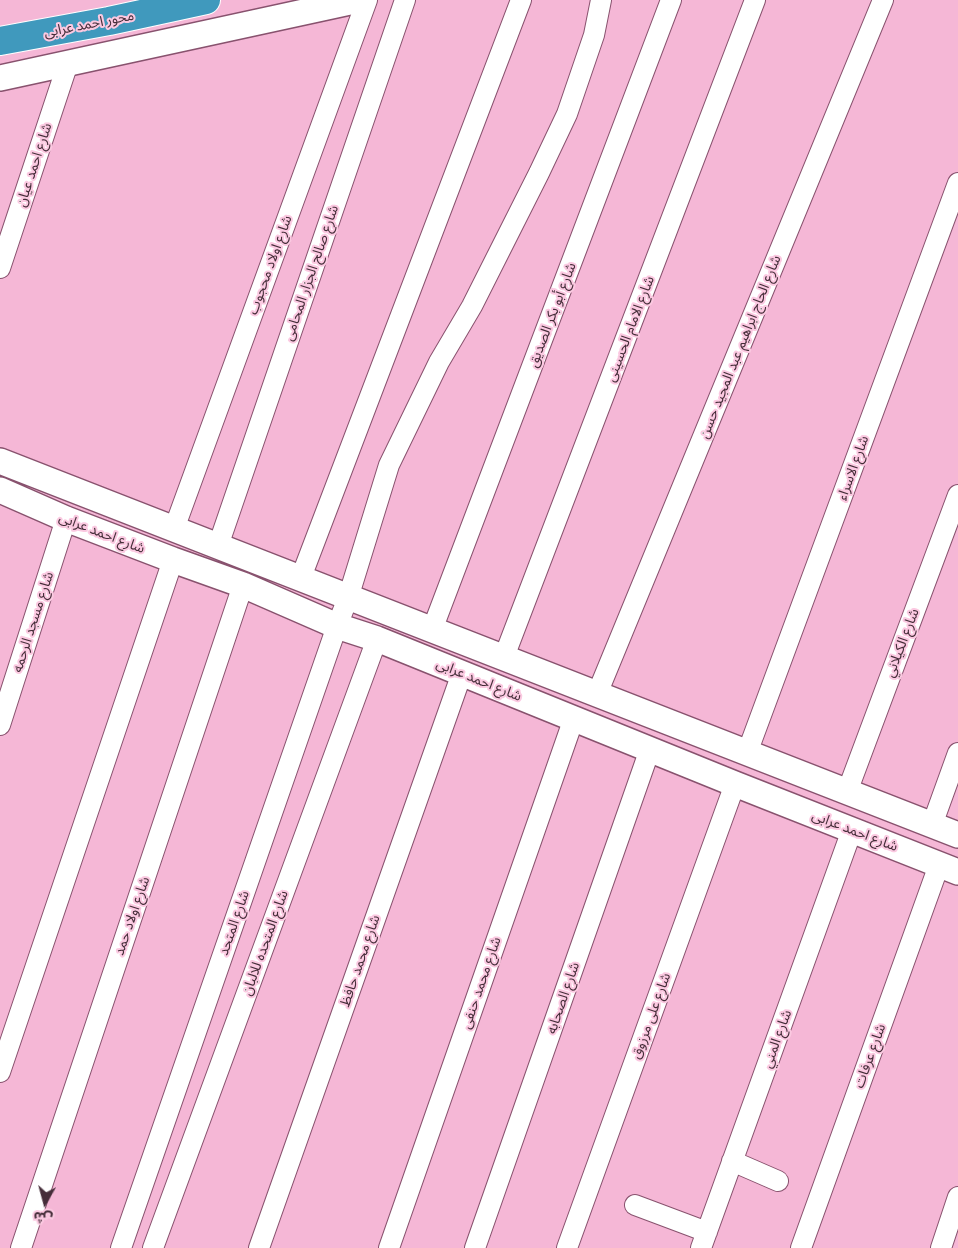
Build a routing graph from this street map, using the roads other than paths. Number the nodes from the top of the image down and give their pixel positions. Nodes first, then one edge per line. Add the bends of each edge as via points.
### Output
1 (206, 0) edge
2 (359, 0) edge
3 (367, 0) edge
4 (405, 0) edge
5 (521, 0) edge
6 (601, 0) edge
7 (671, 0) edge
8 (755, 0) edge
9 (883, 0) edge
10 (0, 41) edge
11 (68, 63) junction
12 (0, 78) edge
13 (958, 183) edge
14 (0, 268) edge
15 (0, 461) edge
16 (0, 490) edge
17 (958, 495) edge
18 (66, 519) junction
19 (174, 529) junction
20 (218, 546) junction
21 (173, 560) junction
22 (300, 580) junction
23 (243, 585) junction
24 (348, 598) junction
25 (337, 626) junction
26 (432, 630) junction
27 (377, 639) junction
28 (504, 658) junction
29 (462, 673) junction
30 (596, 694) junction
31 (574, 718) junction
32 (0, 725) edge
33 (650, 749) junction
34 (747, 753) junction
35 (958, 753) edge
36 (735, 784) junction
37 (847, 792) junction
38 (897, 811) junction
39 (932, 825) junction
40 (852, 830) junction
41 (958, 835) edge
42 (886, 844) junction
43 (948, 869) edge
44 (0, 1072) edge
45 (732, 1161) junction
46 (778, 1181) dead end
47 (958, 1197) edge
48 (635, 1205) dead end
49 (704, 1240) edge
50 (21, 1248) edge
51 (121, 1248) edge
52 (153, 1248) edge
53 (259, 1248) edge
54 (389, 1248) edge
55 (475, 1248) edge
56 (567, 1248) edge
57 (801, 1248) edge
58 (941, 1248) edge

1 - 10 highway, محور احمد عرابى
2 - 11 street
3 - 19 street, شارع اولاد محجوب
4 - 20 street, شارع صالح الجزار المحامى
5 - 22 street
6 - 24 street, شارع المتحد via 594,35 567,114 389,465
7 - 26 street, شارع أبو بكر الصديق
8 - 28 street, شارع الامام الحسينى
9 - 30 street, شارع الحاج ابراهيم عبد المجيد حسن
11 - 12 street
11 - 14 street, شارع احمد عيان
13 - 34 street, شارع الاسراء
15 - 19 street, شارع احمد عرابى
16 - 18 street, شارع احمد عرابى
17 - 37 street, شارع الكيلاني
18 - 21 street, شارع احمد عرابى
18 - 32 street, شارع مسجد الرحمه
19 - 20 street, شارع احمد عرابى
20 - 22 street, شارع احمد عرابى
21 - 23 street, شارع احمد عرابى
21 - 44 street
22 - 24 street, شارع احمد عرابى
23 - 25 street, شارع احمد عرابى
23 - 50 street, شارع اولاد حمد
24 - 25 street, شارع المتحد
24 - 26 street, شارع احمد عرابى
25 - 27 street, شارع احمد عرابى
25 - 51 street, شارع المتحد
26 - 28 street, شارع احمد عرابى
27 - 29 street, شارع احمد عرابى
27 - 52 street, شارع المتحده للالبان
28 - 30 street, شارع احمد عرابى
29 - 31 street, شارع احمد عرابى
29 - 53 street, شارع محمد حافظ
30 - 34 street, شارع احمد عرابى
31 - 33 street, شارع احمد عرابى
31 - 54 street, شارع محمد حنفى
33 - 36 street, شارع احمد عرابى
33 - 55 street, شارع الصحابه
34 - 37 street, شارع احمد عرابى
35 - 39 street
36 - 40 street, شارع احمد عرابى
36 - 56 street, شارع على مرزوق
37 - 38 street, شارع احمد عرابى
38 - 39 street, شارع احمد عرابى
38 - 42 street
39 - 41 street, شارع احمد عرابى
40 - 42 street, شارع احمد عرابى
40 - 45 street, شارع المني
42 - 43 street, شارع احمد عرابى
43 - 57 street, شارع عرفات
45 - 46 street
45 - 49 street, شارع المني
47 - 58 street
48 - 49 street

